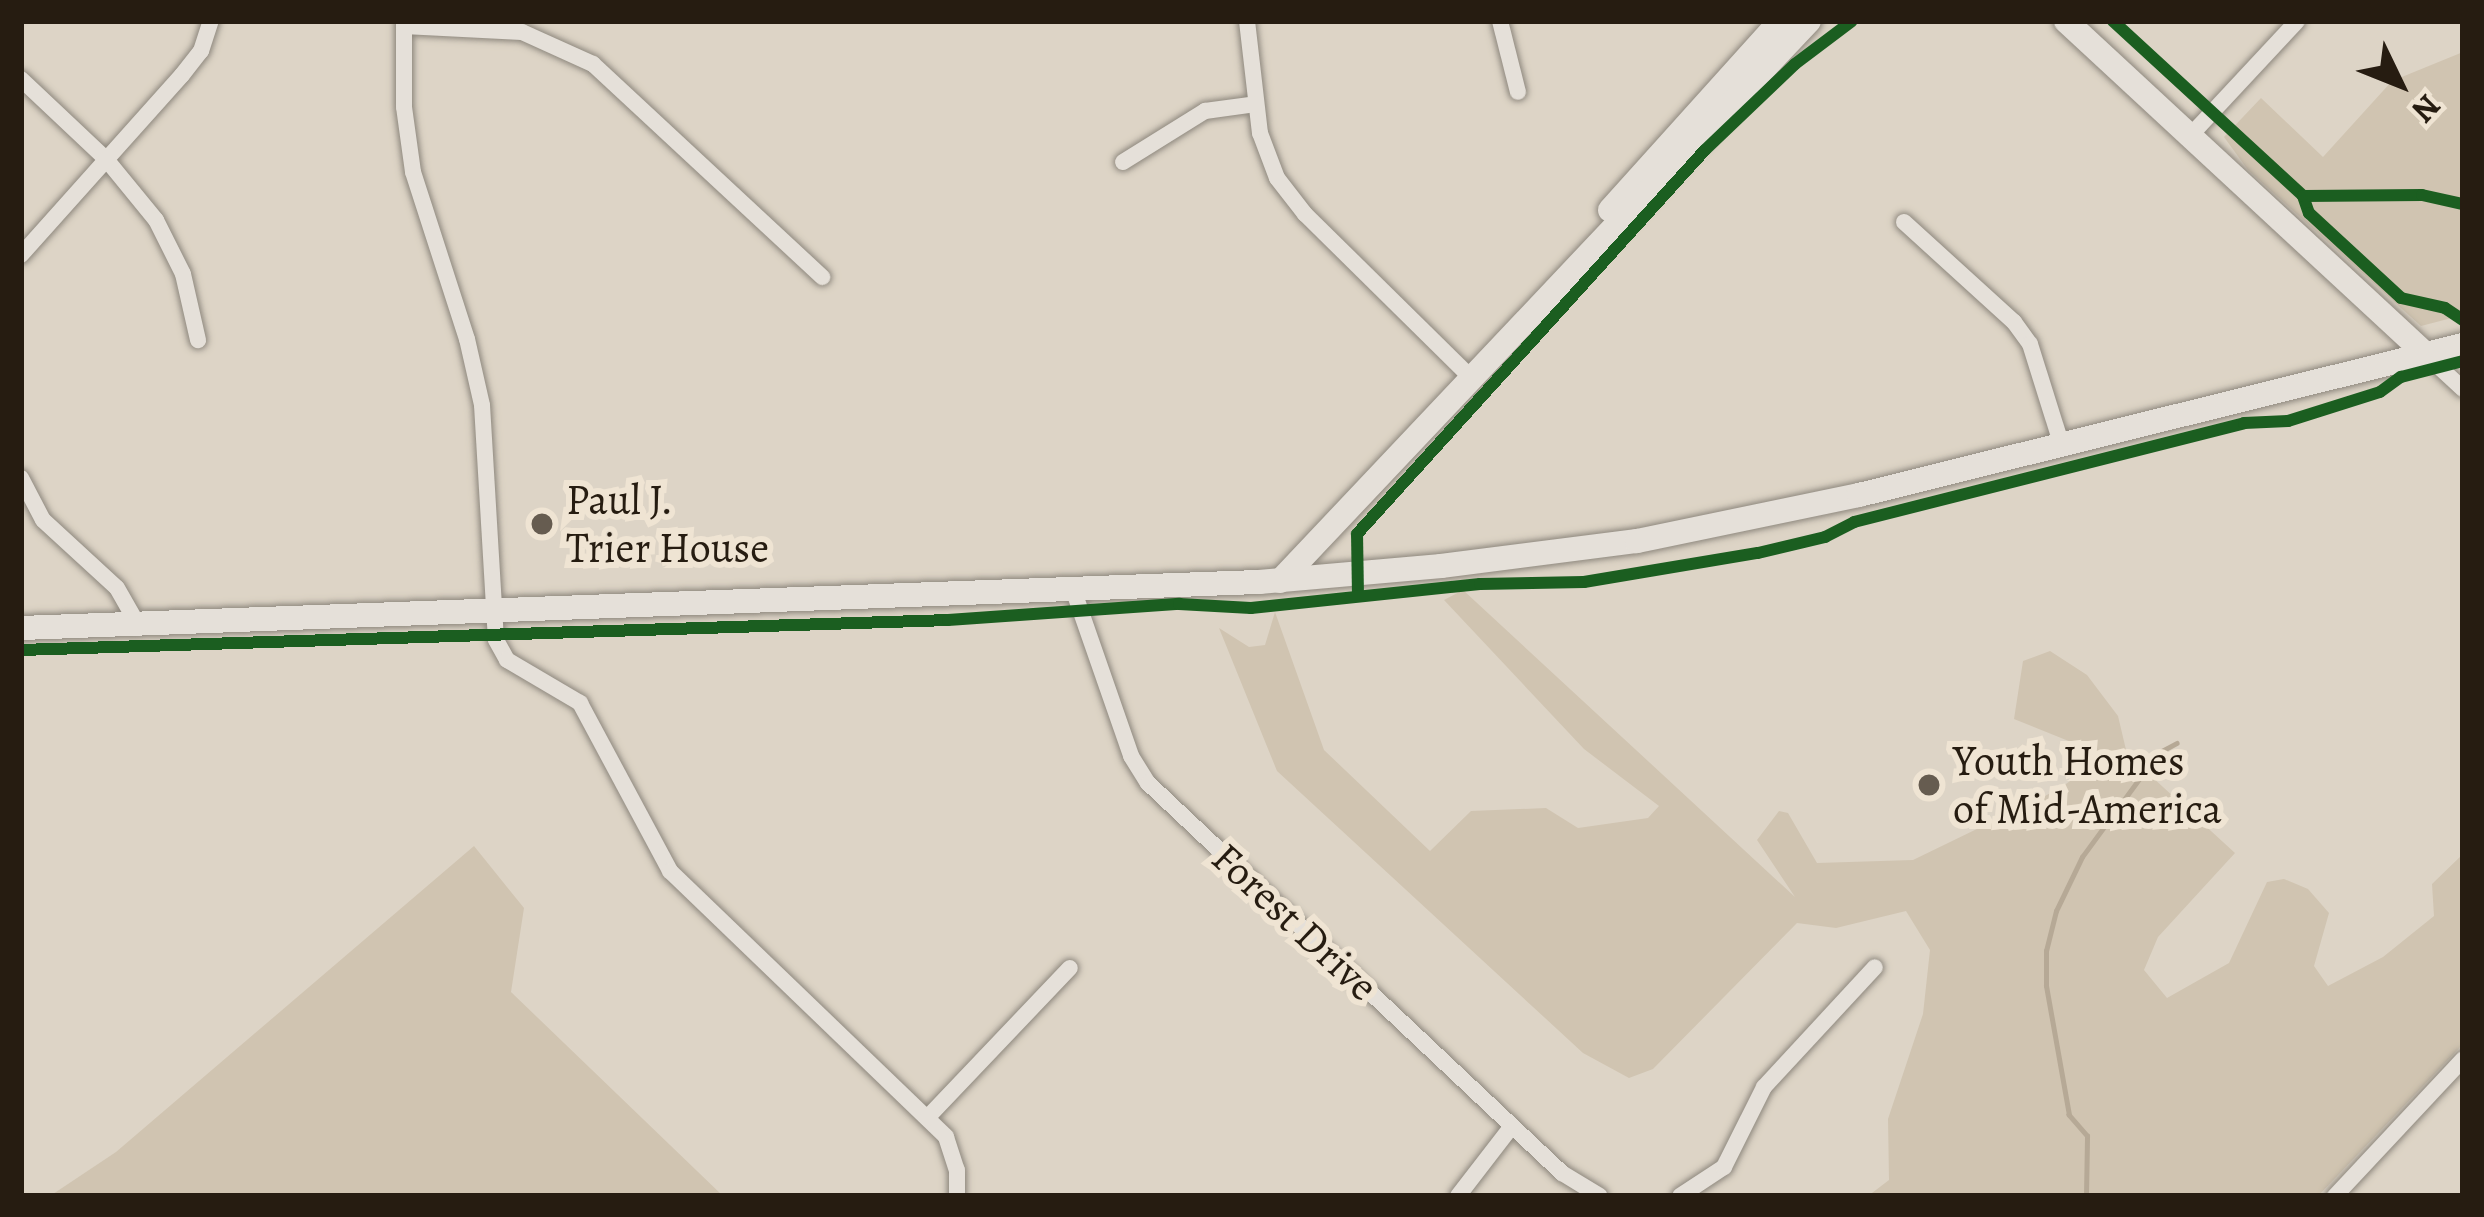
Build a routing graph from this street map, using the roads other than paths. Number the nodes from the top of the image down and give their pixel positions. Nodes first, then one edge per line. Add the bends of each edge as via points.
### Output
1 (211, 21) edge
2 (1247, 21) edge
3 (1500, 21) edge
4 (1780, 21) edge
5 (1810, 21) edge
6 (2066, 21) edge
7 (404, 24) edge
8 (2288, 24) edge
9 (21, 79) edge
10 (1518, 92) dead end
11 (1256, 104) junction
12 (2189, 137) junction
13 (106, 159) junction
14 (1123, 162) dead end
15 (1904, 222) dead end
16 (21, 255) edge
17 (822, 277) dead end
18 (197, 340) dead end
19 (2463, 345) edge
20 (2422, 352) junction
21 (1469, 376) junction
22 (2463, 389) edge
23 (2062, 446) junction
24 (21, 478) edge
25 (1280, 580) junction
26 (1073, 589) junction
27 (492, 612) junction
28 (137, 623) junction
29 (21, 628) edge
30 (1876, 967) dead end
31 (1070, 968) dead end
32 (2463, 1058) edge
33 (927, 1118) junction
34 (1512, 1126) junction
35 (957, 1196) edge
36 (1458, 1196) edge
37 (1600, 1196) edge
38 (1680, 1196) edge
39 (2335, 1196) edge

1 - 13 street via 182,76
2 - 11 street
3 - 10 street
4 - 21 main road
5 - 21 main road
6 - 12 main road
7 - 17 street via 522,32 593,64
7 - 27 street via 412,172 472,355 484,421
8 - 12 street
9 - 13 street
11 - 14 street via 1205,111
11 - 21 street via 1267,156 1289,196
12 - 20 main road
13 - 16 street
13 - 18 street via 171,245
15 - 23 street via 2030,344
19 - 20 main road
20 - 22 street
20 - 23 main road
21 - 25 main road
23 - 25 main road via 1636,541
24 - 28 street via 43,520 117,588
25 - 26 main road
26 - 27 main road
26 - 34 street, Forest Drive via 1131,756 1148,783
27 - 28 main road
27 - 33 street via 507,660 569,693 590,716 670,871
28 - 29 main road
30 - 38 street via 1764,1087 1724,1167
31 - 33 street
32 - 39 street
33 - 35 street via 952,1151
34 - 36 street
34 - 37 street, Forest Drive

